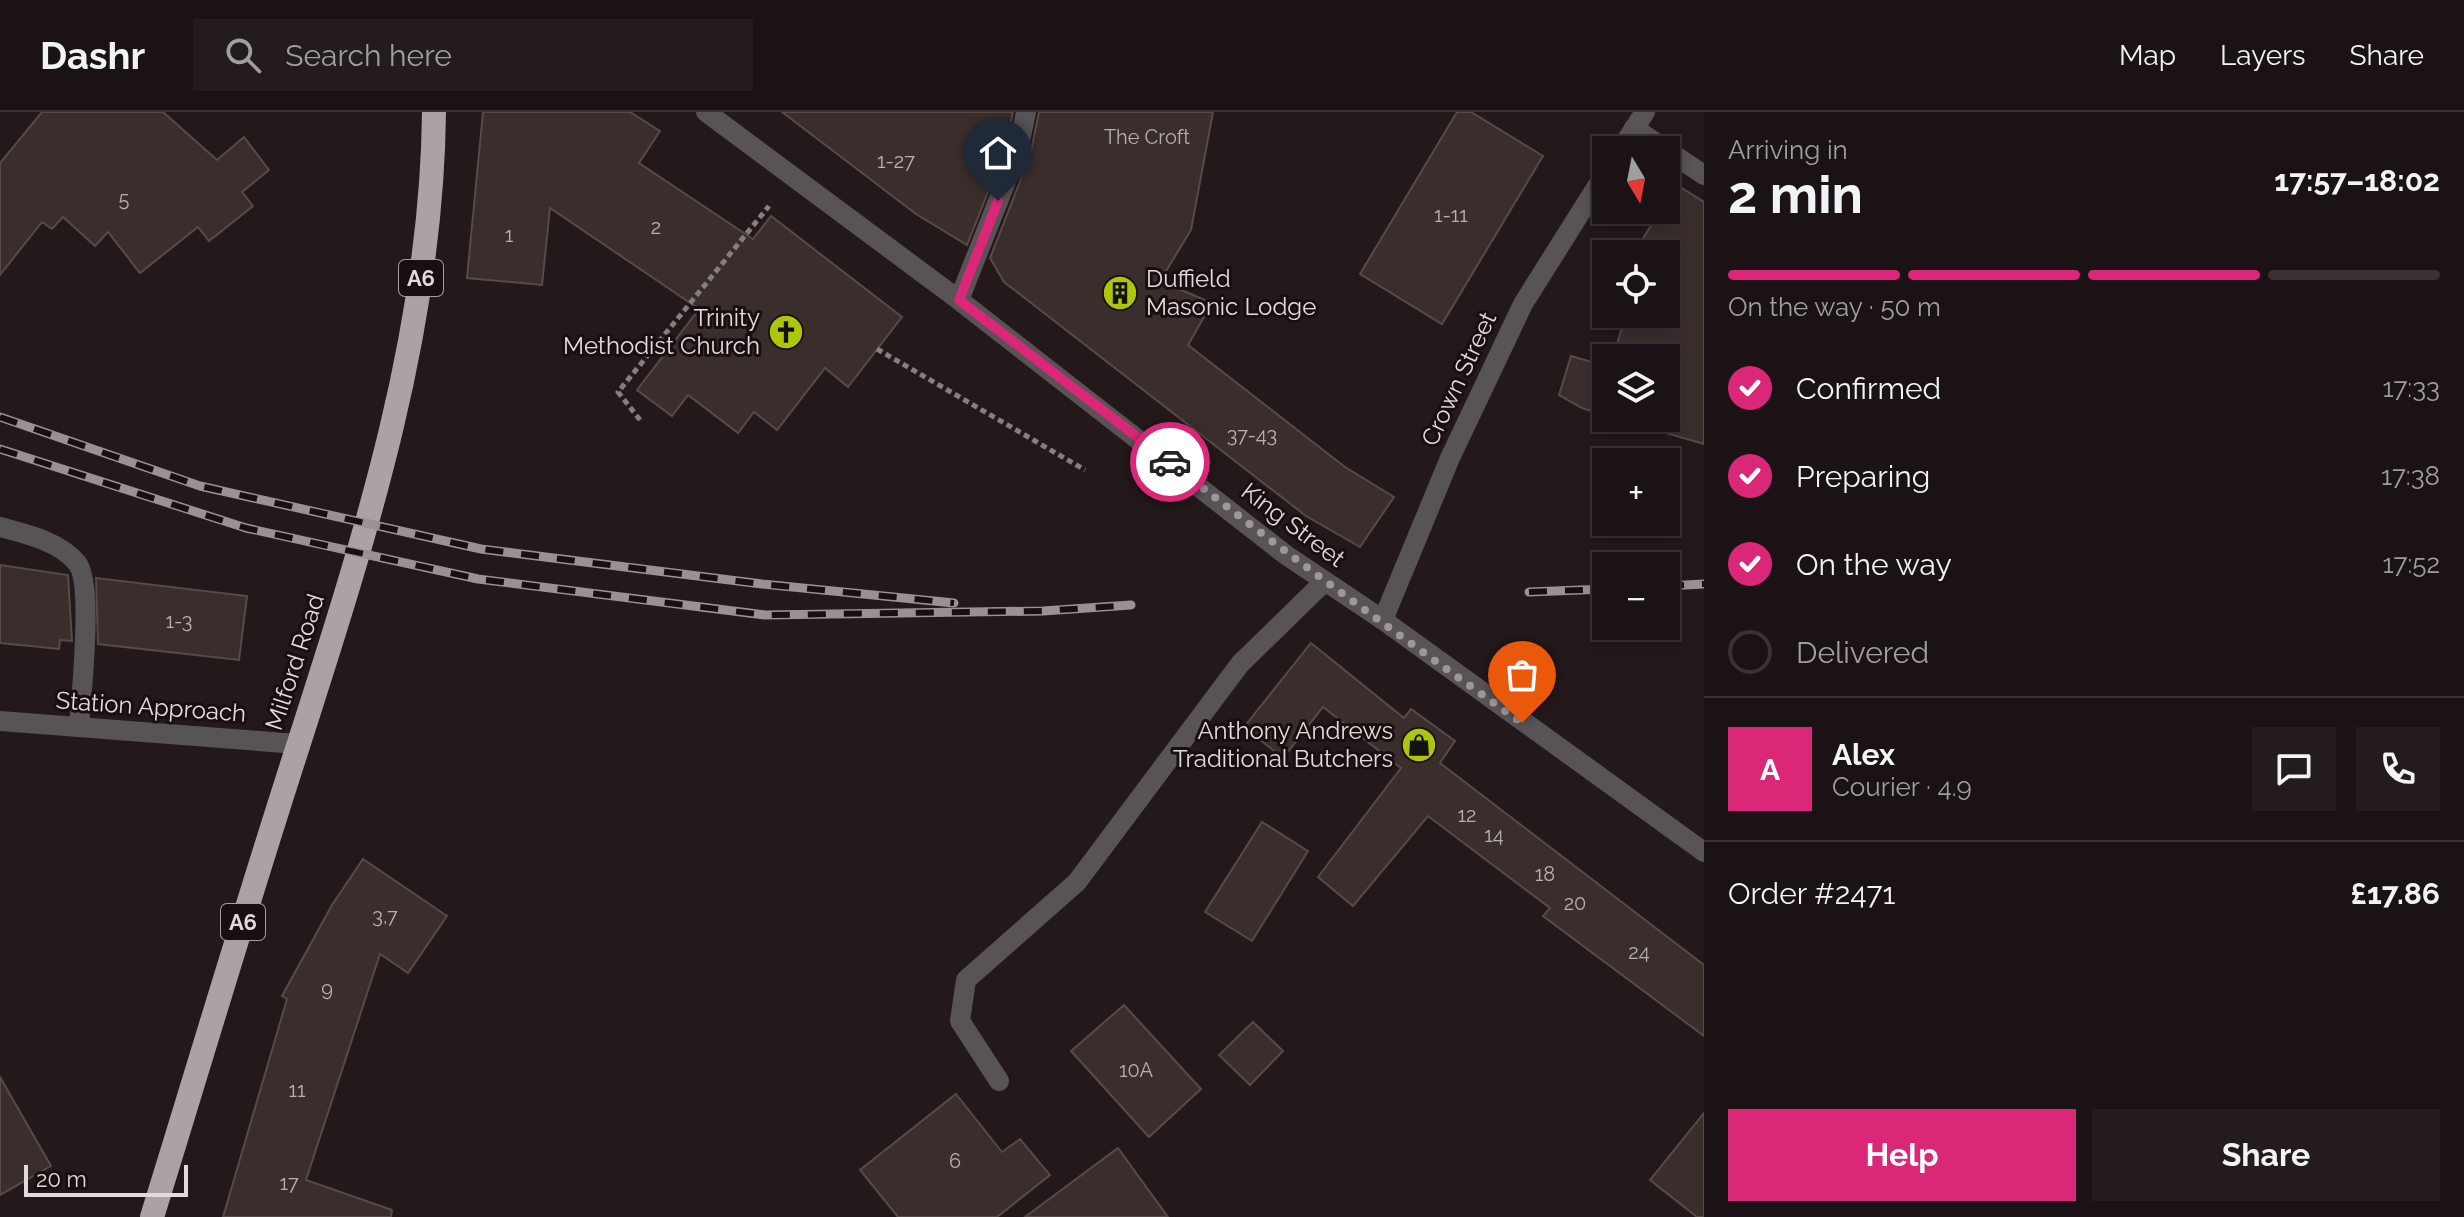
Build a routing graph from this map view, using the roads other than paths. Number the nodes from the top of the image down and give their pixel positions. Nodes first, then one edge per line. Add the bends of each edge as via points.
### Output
1 (434, 112) edge
2 (706, 112) edge
3 (1026, 112) edge
4 (1640, 120) edge
5 (1704, 175) edge
6 (1592, 194) edge
7 (959, 300) junction
8 (0, 527) edge
9 (1324, 582) junction
10 (1383, 620) junction
11 (0, 721) edge
12 (79, 727) junction
13 (298, 744) junction
14 (1704, 852) edge
15 (999, 1081) dead end
16 (152, 1217) edge

1 - 13 highway, Milford Road / A6 via 433,174 419,297 390,441
2 - 7 street, King Street
3 - 7 street via 1018,151
4 - 5 street
6 - 10 street, Crown Street via 1523,304 1450,458
7 - 9 street, King Street
8 - 12 street via 45,540 78,563 86,594
9 - 10 street, King Street
9 - 15 street via 1240,664 1077,882 966,980 960,1021
10 - 14 street, King Street
11 - 12 street, Station Approach
12 - 13 street, Station Approach
13 - 16 highway, Milford Road / A6

